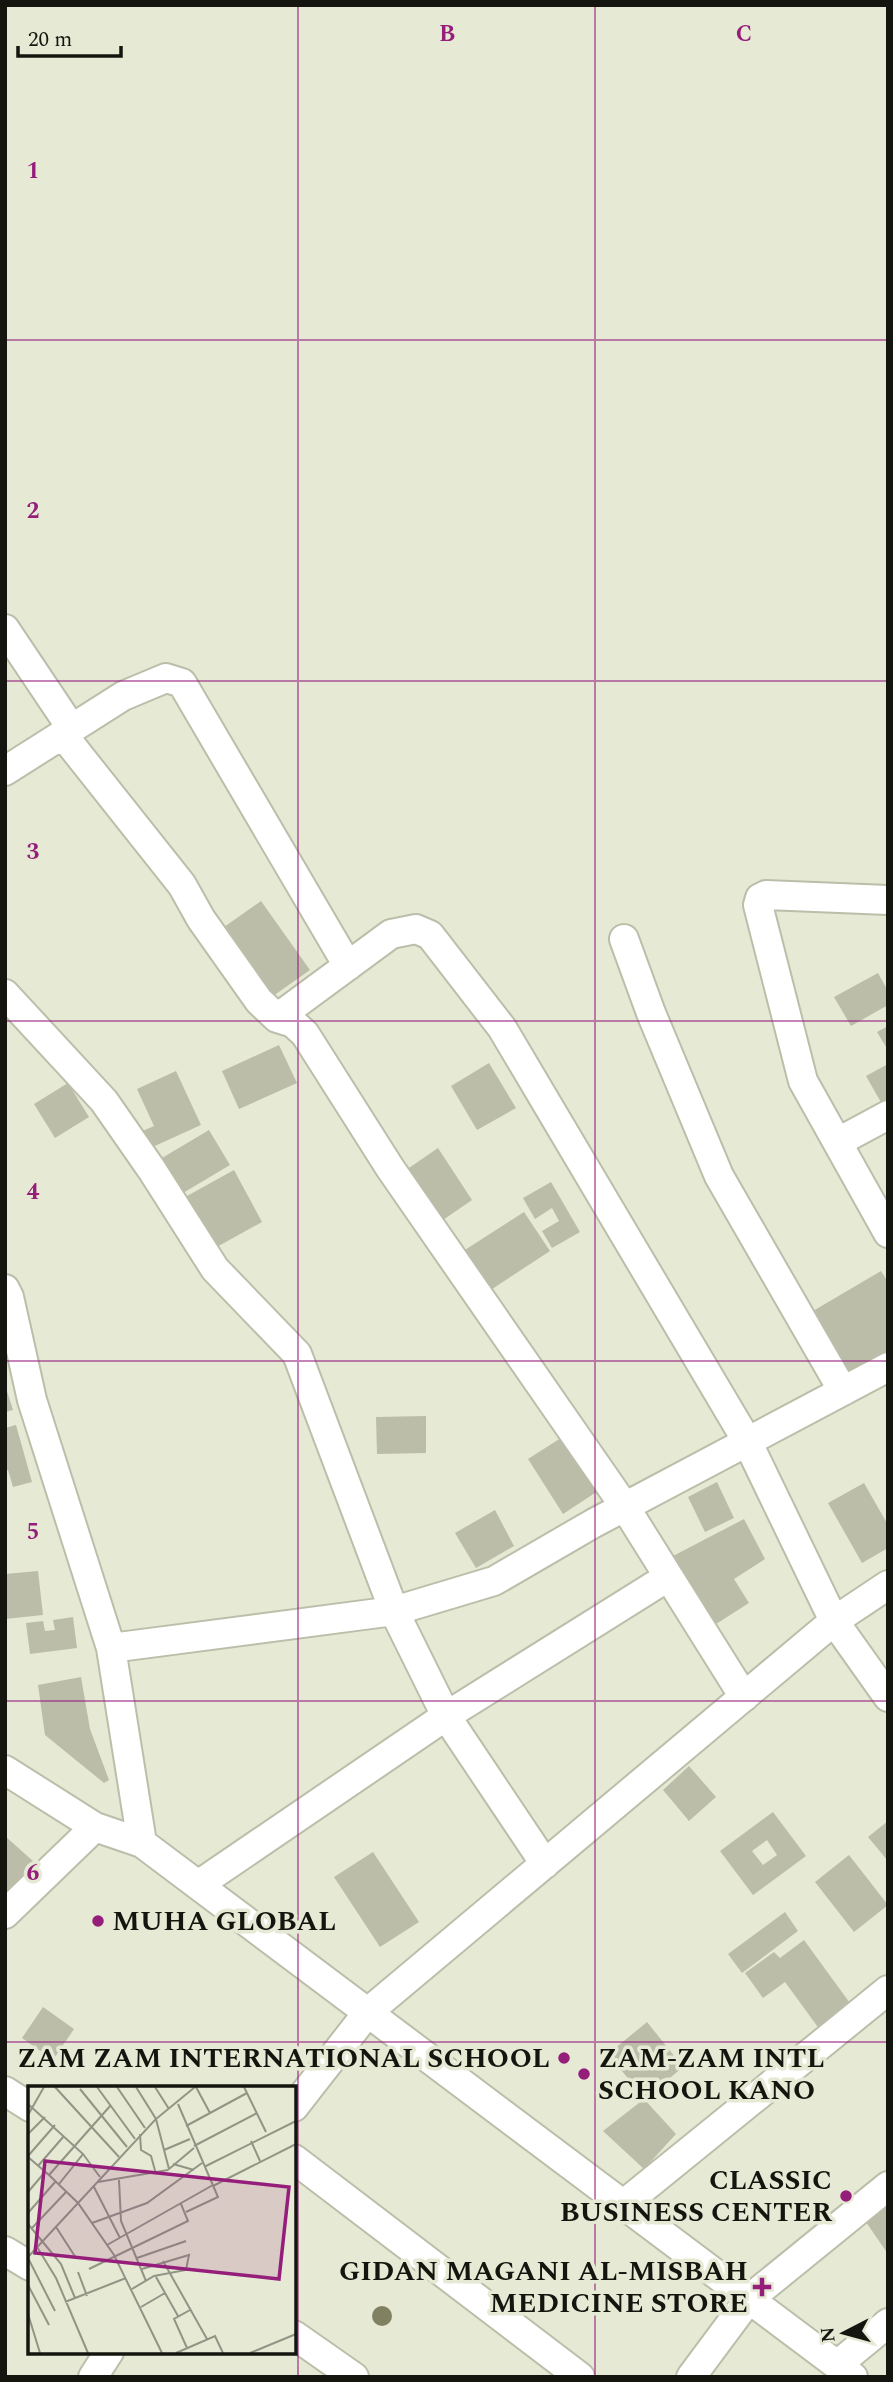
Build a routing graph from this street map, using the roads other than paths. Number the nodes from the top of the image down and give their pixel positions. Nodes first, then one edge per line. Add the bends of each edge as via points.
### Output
1 (5, 629) edge
2 (67, 732) junction
3 (5, 771) edge
4 (888, 900) edge
5 (624, 939) dead end
6 (348, 966) junction
7 (5, 994) edge
8 (277, 1018) junction
9 (888, 1115) edge
10 (838, 1142) junction
11 (888, 1233) edge
12 (6, 1295) edge
13 (888, 1367) edge
14 (843, 1391) junction
15 (747, 1441) junction
16 (625, 1507) junction
17 (668, 1577) junction
18 (888, 1585) edge
19 (394, 1611) junction
20 (834, 1621) junction
21 (111, 1648) junction
22 (744, 1697) junction
23 (888, 1697) edge
24 (446, 1716) junction
25 (5, 1770) edge
26 (95, 1827) junction
27 (142, 1843) junction
28 (545, 1864) junction
29 (198, 1885) junction
30 (5, 1914) edge
31 (888, 1990) edge
32 (368, 2012) junction
33 (5, 2091) edge
34 (296, 2104) edge
35 (28, 2106) edge
36 (296, 2161) edge
37 (888, 2186) edge
38 (624, 2204) junction
39 (5, 2251) edge
40 (28, 2265) edge
41 (749, 2299) junction
42 (888, 2323) edge
43 (296, 2336) edge
44 (845, 2371) edge
45 (354, 2377) edge
46 (580, 2377) edge
47 (691, 2377) edge

1 - 2 street
2 - 3 street
2 - 6 street via 123,696 155,682 166,678 182,683
2 - 8 street via 182,885 258,1001
4 - 10 street via 766,895 758,905 803,1081
5 - 14 street via 719,1175
6 - 8 street
6 - 15 street via 391,934 416,929 430,935 502,1028
7 - 19 street via 104,1101 215,1269 297,1353
8 - 16 street via 293,1023 305,1034 390,1168
9 - 10 street
10 - 11 street
12 - 21 street via 32,1400
13 - 14 street
14 - 15 street
15 - 16 street
15 - 20 street
16 - 17 street
16 - 19 street via 495,1581
17 - 22 street
17 - 24 street
18 - 20 street
19 - 21 street
19 - 24 street
20 - 22 street
20 - 23 street
21 - 27 street
22 - 28 street
24 - 28 street
24 - 29 street
25 - 26 street
26 - 27 street
26 - 30 street
27 - 29 street
28 - 32 street
29 - 32 street
31 - 38 street
32 - 34 street
32 - 38 street
33 - 35 street
36 - 46 street
37 - 41 street
38 - 41 street
39 - 40 street
41 - 44 street
41 - 47 street
42 - 44 street
43 - 45 street

